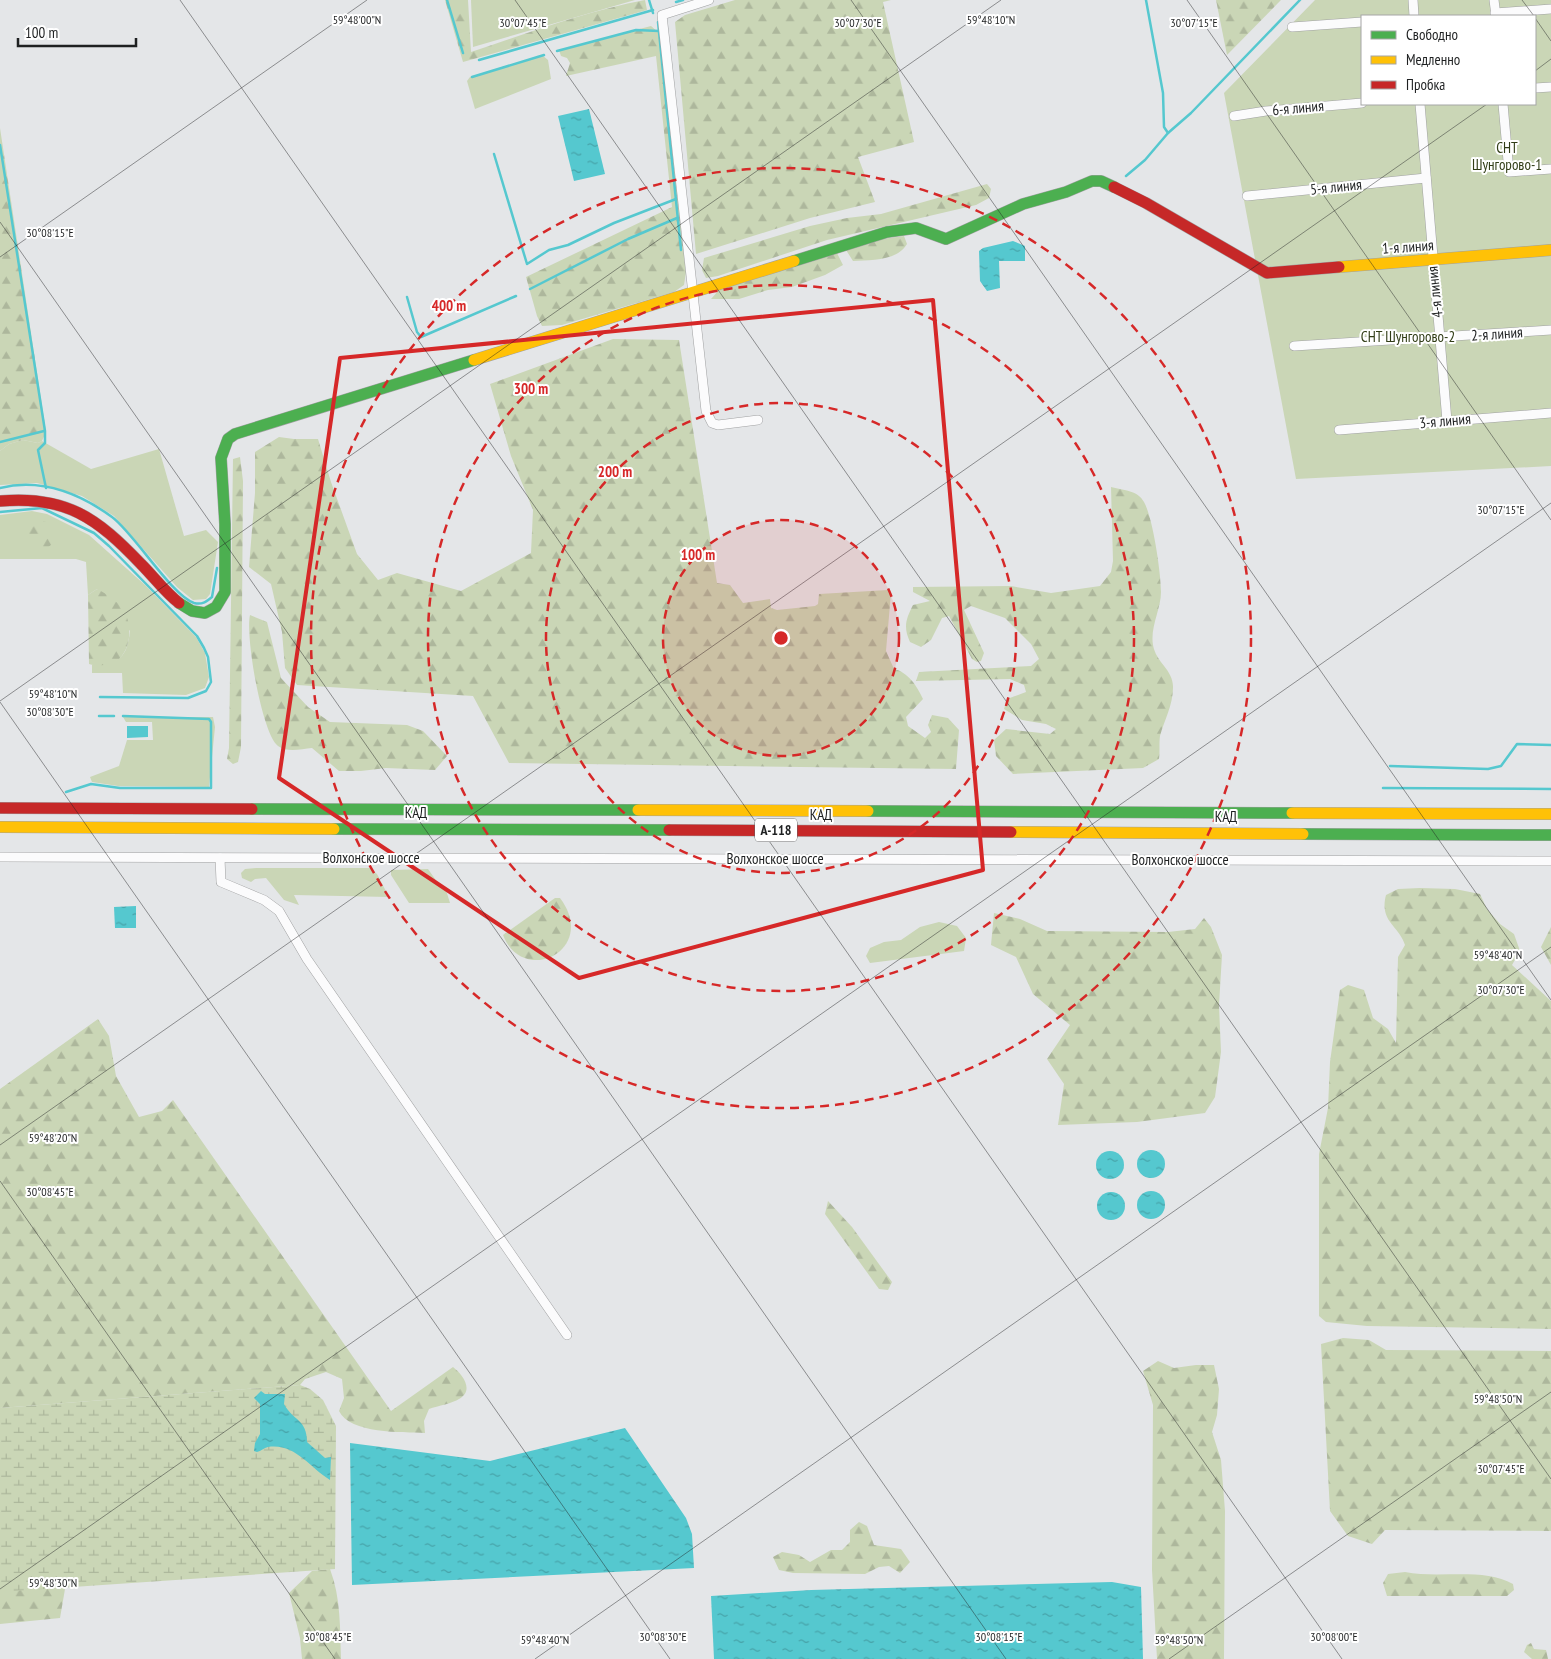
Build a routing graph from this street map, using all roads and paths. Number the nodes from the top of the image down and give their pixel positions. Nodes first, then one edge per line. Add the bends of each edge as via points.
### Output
1 (709, 0) edge
2 (1412, 0) edge
3 (1494, 0) edge
4 (1551, 9) edge
5 (1414, 15) edge
6 (1496, 15) edge
7 (1361, 22) edge
8 (1292, 27) dead end
9 (1551, 87) edge
10 (1536, 88) edge
11 (1361, 103) edge
12 (1420, 105) edge
13 (1503, 105) edge
14 (1234, 116) dead end
15 (1551, 169) edge
16 (1426, 178) junction
17 (1247, 196) dead end
18 (1551, 250) edge
19 (1432, 260) junction
20 (694, 291) junction
21 (1551, 330) edge
22 (1440, 338) junction
23 (1294, 346) dead end
24 (1551, 413) edge
25 (758, 420) dead end
26 (1447, 421) junction
27 (1339, 430) dead end
28 (0, 501) edge
29 (0, 808) edge
30 (1551, 814) edge
31 (0, 827) edge
32 (1551, 835) edge
33 (0, 857) edge
34 (220, 858) junction
35 (1551, 861) edge
36 (567, 1335) dead end

1 - 20 street via 662,15
2 - 5 street
3 - 6 street
4 - 6 street
7 - 8 street
9 - 10 street
11 - 14 street, 6-я линия
12 - 16 street, 4-я линия
13 - 15 street via 1509,172
16 - 17 street, 5-я линия
16 - 19 street, 4-я линия
18 - 19 main road, 1-я линия
19 - 20 main road, 1-я линия via 1267,273 1117,187 1092,181 1023,204 946,239 907,228
19 - 22 street, 4-я линия
20 - 25 street via 708,418 718,425
20 - 28 main road via 235,434 228,439 221,458 225,592 221,602 206,613 189,612 112,536 77,510 42,499
21 - 22 street, 2-я линия
22 - 23 street, 2-я линия
22 - 26 street, 4-я линия
24 - 26 street, 3-я линия
26 - 27 street, 3-я линия
29 - 30 main road, КАД / А-118
31 - 32 main road, КАД / А-118
33 - 34 street, Волхонское шоссе
34 - 35 street, Волхонское шоссе
34 - 36 street via 221,882 264,900 279,911 307,959

